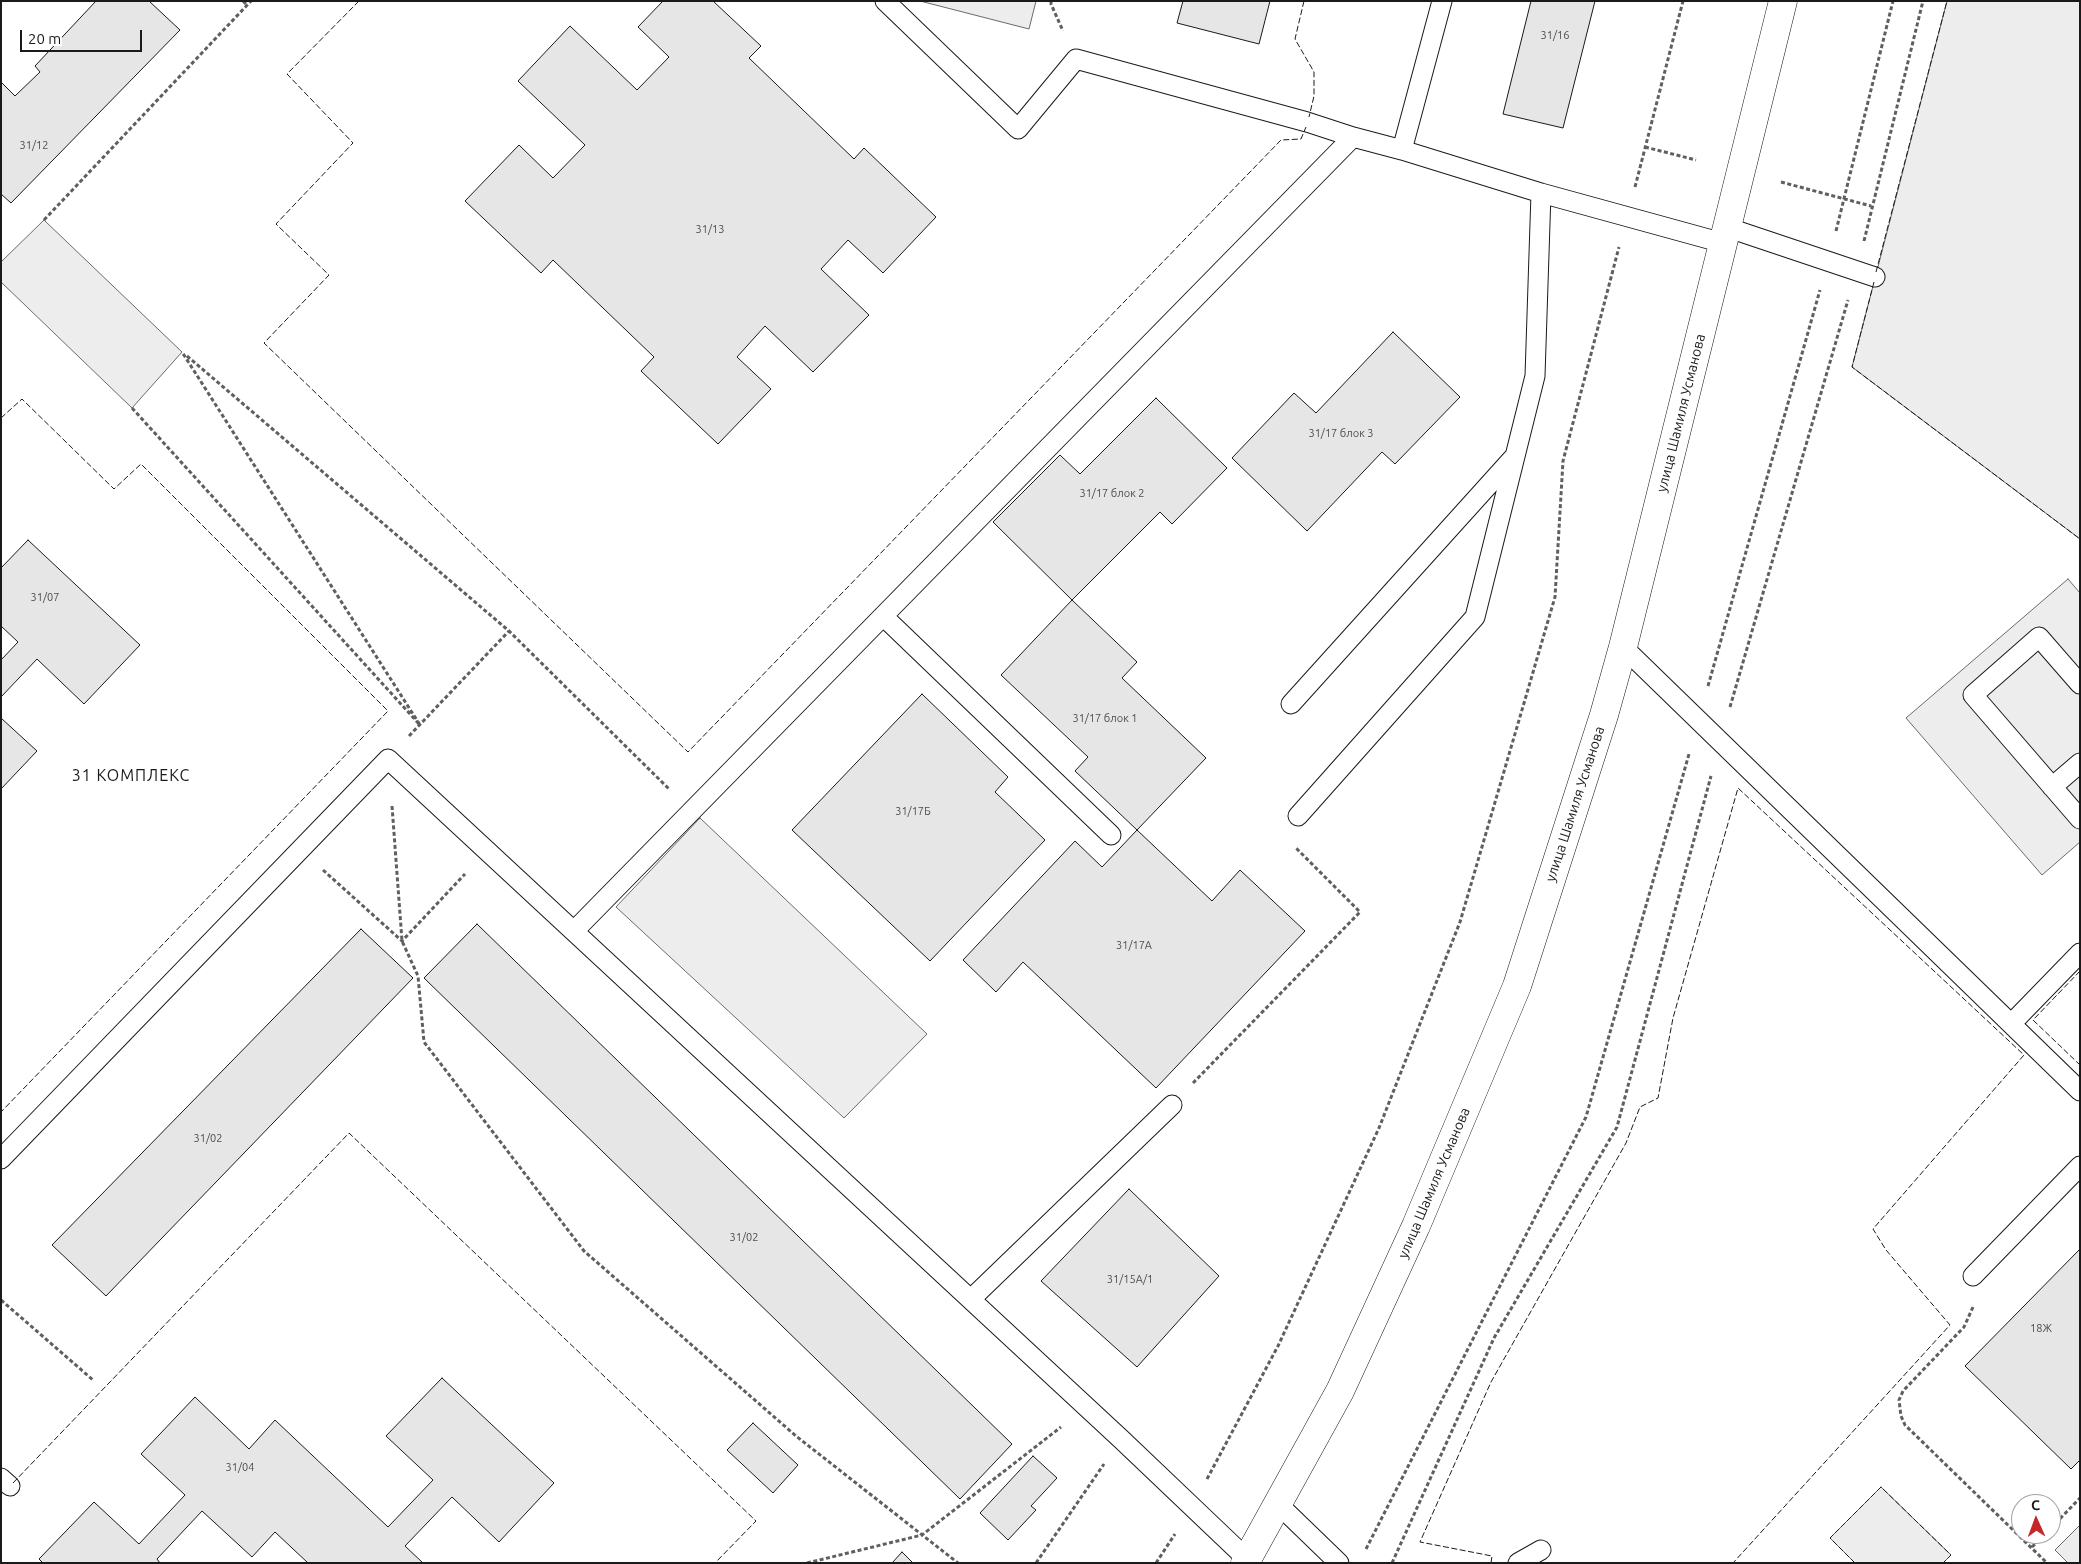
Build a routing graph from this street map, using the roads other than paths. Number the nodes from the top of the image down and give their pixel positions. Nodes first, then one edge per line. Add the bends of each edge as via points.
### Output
1 (886, 1) edge
2 (1442, 1) edge
3 (1783, 1) edge
4 (1353, 137) junction
5 (1402, 150) junction
6 (1541, 193) junction
7 (1724, 235) junction
8 (1875, 277) dead end
9 (1515, 455) junction
10 (883, 616) junction
11 (1623, 647) junction
12 (2080, 684) edge
13 (1291, 704) dead end
14 (2080, 763) edge
15 (2052, 787) junction
16 (1298, 816) road end
17 (2080, 819) edge
18 (1111, 835) dead end
19 (574, 931) junction
20 (2080, 953) edge
21 (2011, 1024) junction
22 (2080, 1091) edge
23 (1172, 1105) road end
24 (1, 1159) edge
25 (2080, 1166) edge
26 (1973, 1276) road end
27 (971, 1300) junction
28 (1278, 1504) junction
29 (1541, 1550) dead end
30 (1246, 1561) edge
31 (1339, 1563) edge
32 (1518, 1563) edge

1 - 4 lane via 1018,129 1076,59
2 - 5 lane
3 - 7 street, улица Шамиля Усманова
4 - 5 lane
4 - 10 lane
5 - 6 lane
6 - 7 lane via 1627,217
6 - 9 lane via 1535,376
7 - 8 lane via 1828,261
7 - 11 street, улица Шамиля Усманова
9 - 13 lane
9 - 16 lane via 1475,616
10 - 18 lane
10 - 19 lane
11 - 21 lane
11 - 28 street, улица Шамиля Усманова via 1517,986 1416,1226 1340,1391
12 - 15 lane via 2039,637 1973,695
14 - 15 lane
15 - 17 lane
19 - 24 lane via 388,759
19 - 27 lane
20 - 21 lane
21 - 22 lane
23 - 27 lane
25 - 26 lane
27 - 30 lane
28 - 30 street, улица Шамиля Усманова
28 - 31 lane
29 - 32 lane

